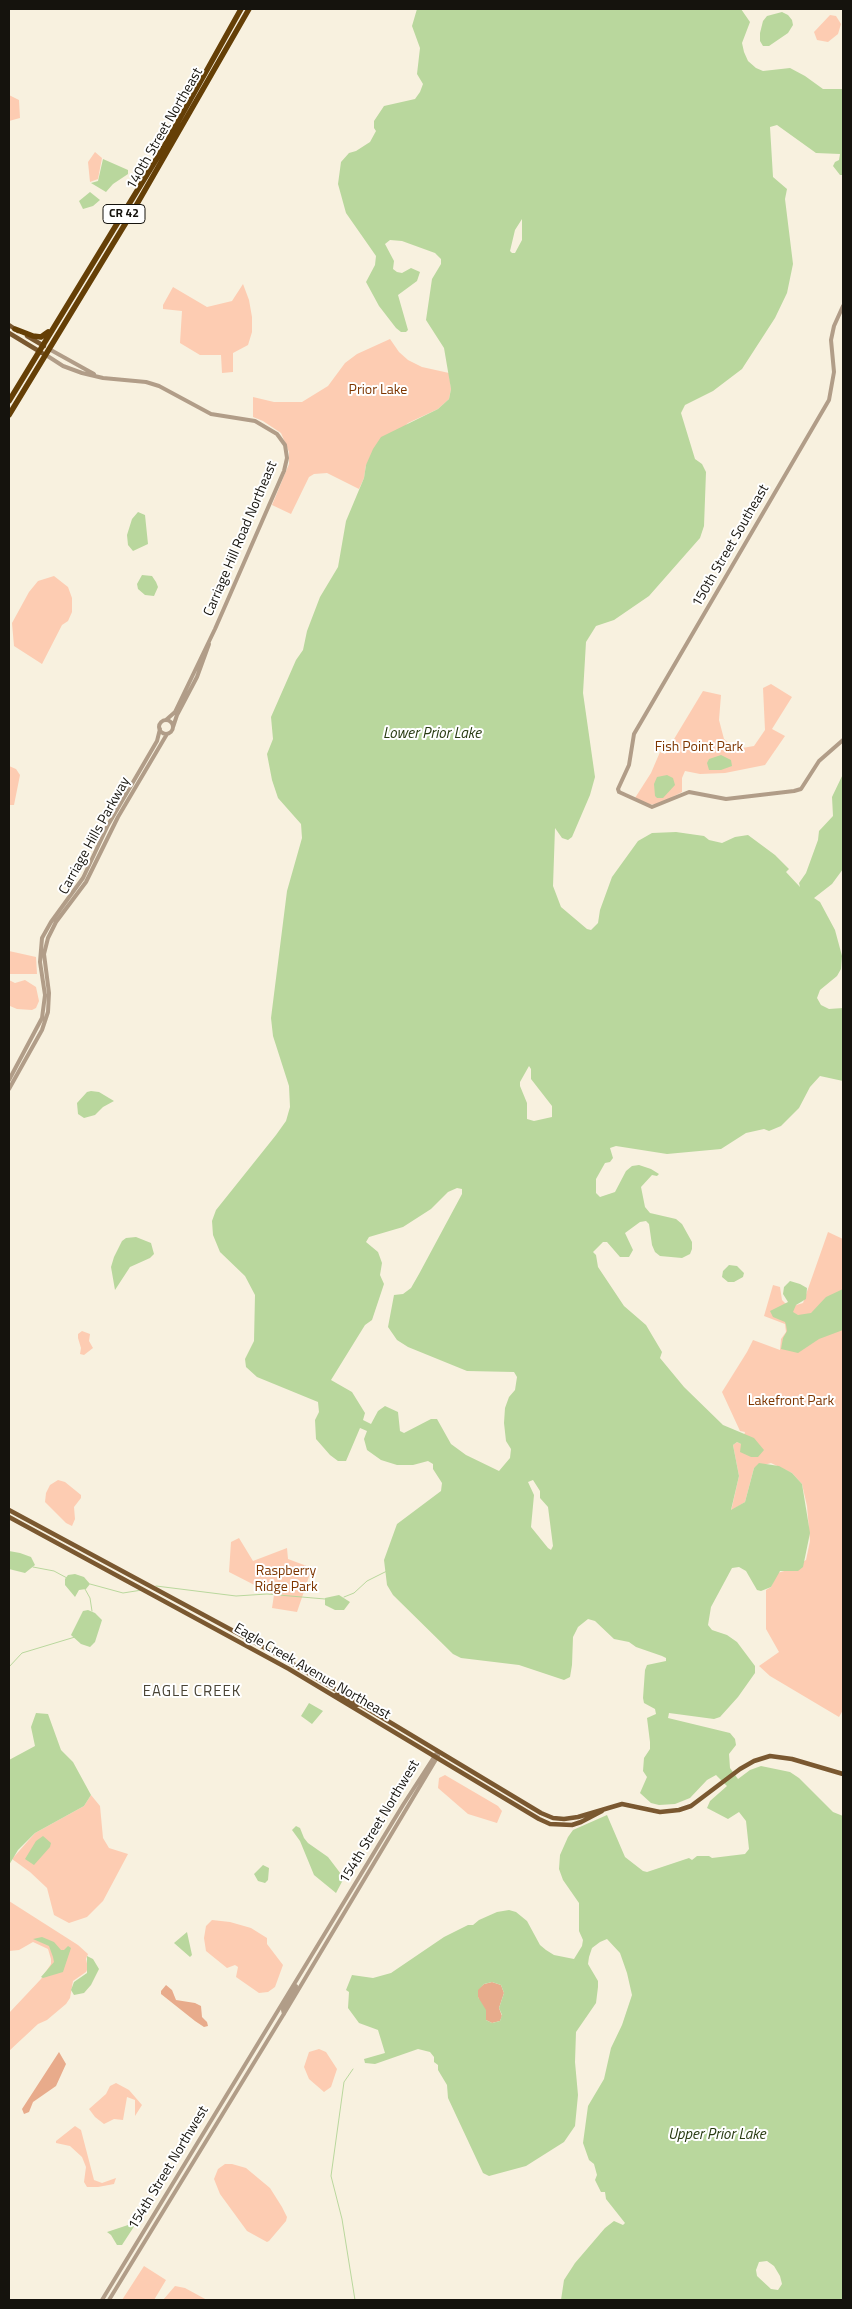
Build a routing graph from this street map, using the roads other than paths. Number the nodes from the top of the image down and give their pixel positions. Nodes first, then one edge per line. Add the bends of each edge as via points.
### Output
1 (242, 9) edge
2 (249, 9) edge
3 (843, 306) edge
4 (60, 316) junction
5 (9, 325) edge
6 (15, 329) junction
7 (9, 333) edge
8 (41, 348) junction
9 (47, 352) junction
10 (9, 401) edge
11 (9, 415) edge
12 (210, 642) junction
13 (166, 720) junction
14 (173, 727) junction
15 (160, 729) junction
16 (167, 734) junction
17 (843, 740) edge
18 (9, 1080) edge
19 (9, 1089) edge
20 (9, 1510) edge
21 (9, 1517) edge
22 (328, 1692) junction
23 (360, 1704) junction
24 (439, 1752) junction
25 (435, 1758) junction
26 (843, 1774) edge
27 (604, 1810) junction
28 (300, 1975) junction
29 (284, 2014) junction
30 (102, 2300) edge
31 (109, 2300) edge

1 - 4 highway, 140th Street Northeast / CR 42
2 - 9 highway, 140th Street Northeast / CR 42 via 133,211
3 - 17 street, 150th Street Southeast via 831,340 834,372 829,400 634,734 629,765 618,784 618,792 652,807 689,792 726,799 794,791 801,788 819,761
4 - 6 highway via 41,337
4 - 8 highway, 140th Street Northeast / CR 42
5 - 6 main road
6 - 8 main road
7 - 8 main road
8 - 9 main road
8 - 10 highway, 140th Street Northeast / CR 42
9 - 11 highway, 140th Street Northeast / CR 42
9 - 12 street, Carriage Hill Road Northeast via 63,366 103,378 146,382 204,411 255,421 273,431 285,445 284,471
12 - 13 street, Carriage Hill Road Northeast via 175,712
12 - 14 street, Carriage Hill Road Northeast
13 - 14 street
13 - 15 street, Carriage Hill Road Northeast via 160,724
14 - 16 street, Carriage Hill Road Northeast
15 - 16 street
15 - 18 street, Carriage Hills Parkway via 157,741 108,825 83,878 42,938 40,962 45,995 42,1018
16 - 19 street, Carriage Hills Parkway via 118,817 86,882 48,938 44,958 48,1012 42,1030
20 - 23 main road, Eagle Creek Avenue Northeast via 278,1655
21 - 22 main road, Eagle Creek Avenue Northeast
22 - 23 main road
22 - 25 main road, Eagle Creek Avenue Northeast
23 - 24 main road, Eagle Creek Avenue Northeast
24 - 25 street, 154th Street Northwest
24 - 27 main road, Eagle Creek Avenue Northeast via 553,1818 564,1820
25 - 27 main road, Eagle Creek Avenue Northeast via 550,1824 581,1822
25 - 28 street, 154th Street Northwest
25 - 29 street, 154th Street Northwest
26 - 27 main road, Eagle Creek Avenue Northeast via 770,1756 740,1769 691,1806 680,1810 660,1812 631,1804
28 - 29 street via 282,2010
28 - 30 street, 154th Street Northwest
29 - 31 street, 154th Street Northwest

